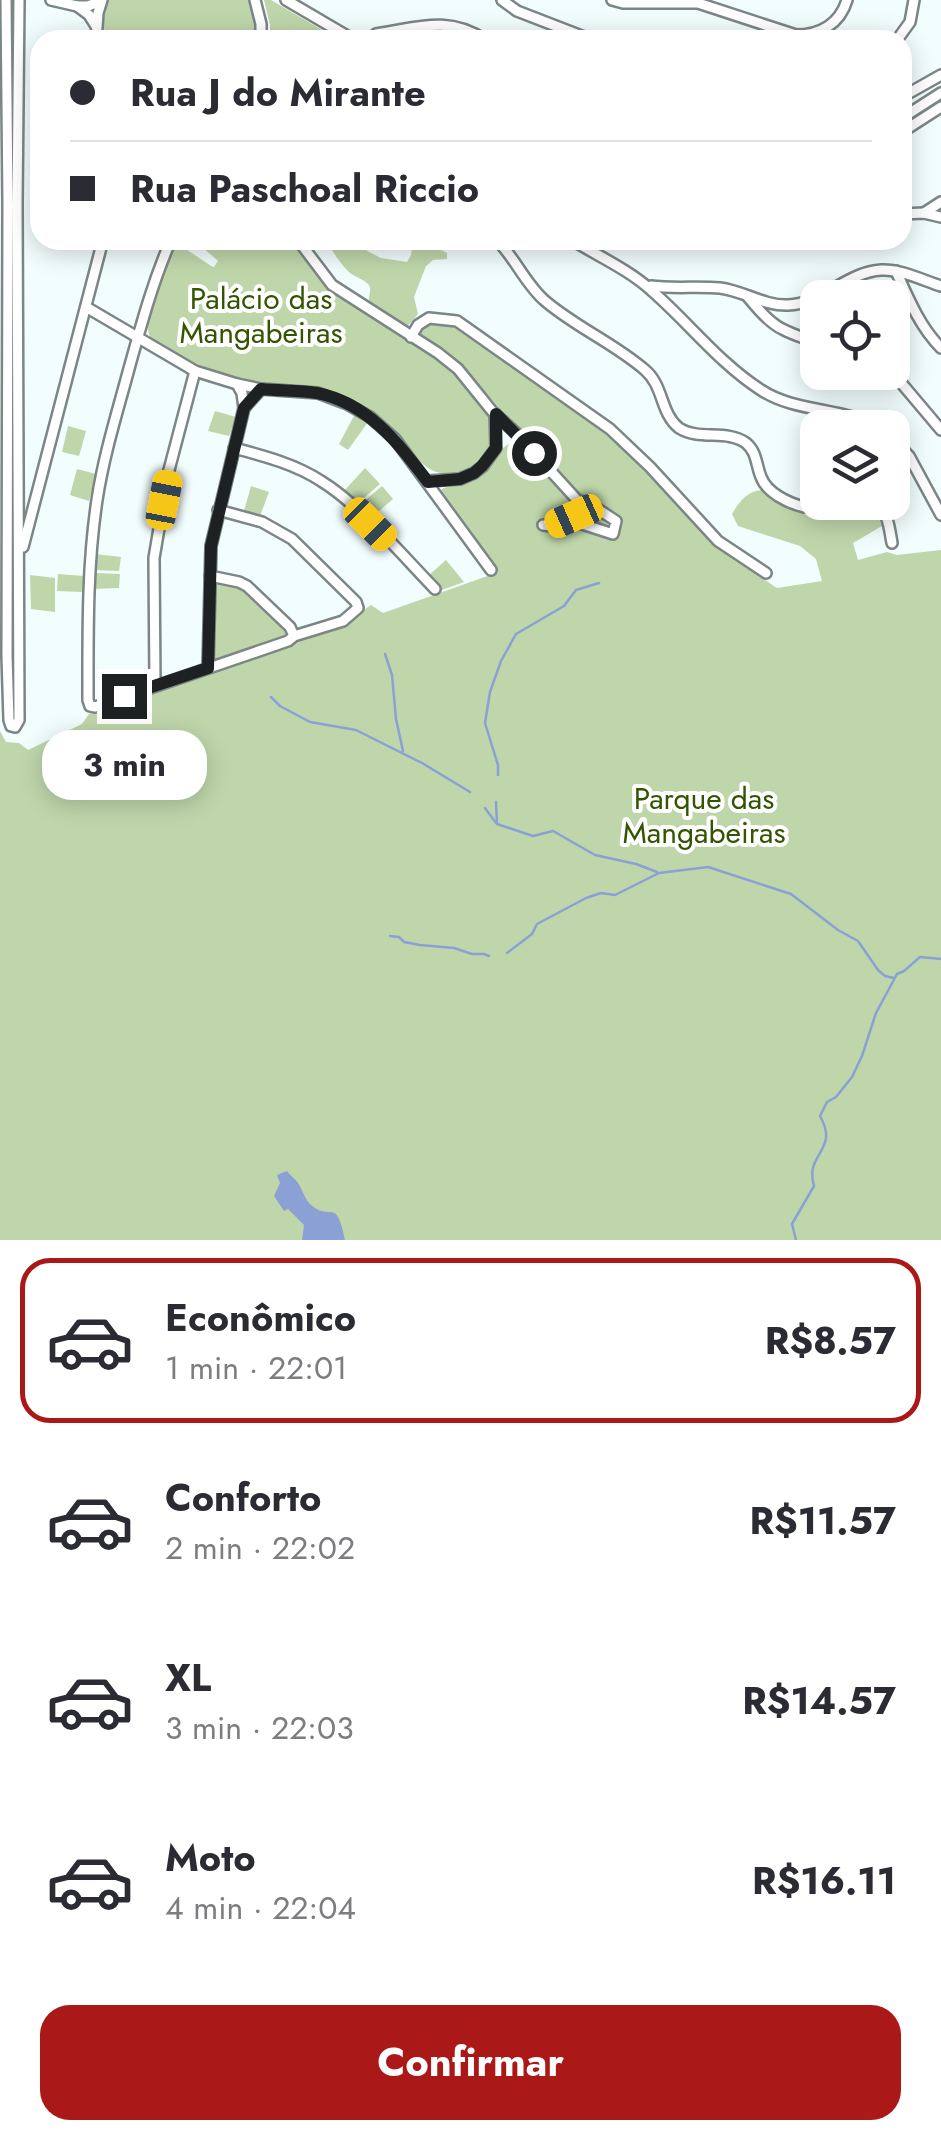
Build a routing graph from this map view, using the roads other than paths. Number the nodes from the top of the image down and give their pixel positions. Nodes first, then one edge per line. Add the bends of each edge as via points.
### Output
1 (6, 0) edge
2 (19, 0) edge
3 (51, 0) edge
4 (255, 0) edge
5 (286, 0) edge
6 (502, 0) edge
7 (612, 0) edge
8 (847, 0) edge
9 (914, 0) edge
10 (102, 1) edge
11 (77, 6) junction
12 (96, 26) junction
13 (96, 30) edge
14 (261, 30) edge
15 (337, 30) edge
16 (404, 30) edge
17 (466, 30) edge
18 (566, 30) edge
19 (781, 30) edge
20 (819, 30) edge
21 (904, 30) edge
22 (941, 75) edge
23 (912, 91) edge
24 (937, 95) edge
25 (941, 108) edge
26 (912, 111) edge
27 (912, 126) edge
28 (941, 202) edge
29 (924, 212) junction
30 (912, 213) edge
31 (941, 216) edge
32 (100, 250) edge
33 (166, 250) edge
34 (306, 250) edge
35 (507, 250) edge
36 (589, 250) edge
37 (896, 271) junction
38 (648, 286) junction
39 (941, 286) edge
40 (746, 295) junction
41 (86, 307) junction
42 (138, 337) junction
43 (411, 337) junction
44 (800, 337) edge
45 (941, 348) edge
46 (195, 371) junction
47 (236, 384) junction
48 (261, 389) junction
49 (907, 390) edge
50 (244, 408) junction
51 (819, 410) edge
52 (496, 414) junction
53 (941, 430) edge
54 (234, 448) junction
55 (910, 458) edge
56 (428, 482) junction
57 (578, 501) junction
58 (33, 502) junction
59 (20, 506) junction
60 (800, 506) edge
61 (218, 510) junction
62 (941, 515) edge
63 (574, 516) junction
64 (888, 520) edge
65 (543, 525) dead end
66 (892, 543) dead end
67 (20, 562) junction
68 (490, 570) dead end
69 (766, 573) dead end
70 (210, 576) junction
71 (434, 588) dead end
72 (294, 636) junction
73 (208, 668) junction
74 (154, 686) junction

1 - 67 street via 7,656 9,720 15,727
2 - 59 street
3 - 11 street
4 - 14 street
5 - 15 street
6 - 18 street
7 - 19 street via 698,3
8 - 20 street via 838,21
9 - 21 street
10 - 11 street
10 - 12 street
11 - 12 street
12 - 13 street
16 - 17 street via 446,24
22 - 23 street
24 - 25 street
24 - 26 street
25 - 27 street
28 - 29 street
29 - 30 street
29 - 31 street
32 - 41 street
33 - 42 street
34 - 43 street via 332,285
35 - 60 street via 555,310 646,370 676,425 748,445 762,482
36 - 38 street
37 - 39 street
37 - 40 street via 858,275 806,303 771,304
37 - 45 street
38 - 40 street
38 - 51 street via 761,390
40 - 44 street via 768,322
41 - 42 street
41 - 58 street
42 - 46 street
42 - 74 street via 97,500 88,585 88,700 95,707
43 - 52 street via 458,370
43 - 69 street via 429,318 457,321 610,429 718,541
46 - 47 street
46 - 74 street via 156,544
47 - 48 street
47 - 50 street
48 - 50 street
48 - 56 street via 318,393 347,404 395,439
49 - 53 street
50 - 54 street
52 - 56 street via 496,448 482,466 460,479
52 - 57 street
54 - 61 street
54 - 71 street via 322,481
55 - 62 street
56 - 68 street
57 - 63 street
57 - 63 street via 616,522 613,534
58 - 59 street via 26,510
58 - 67 street
59 - 67 street
61 - 70 street
61 - 72 street via 292,539 356,602 358,608 343,621
63 - 65 street
64 - 66 street
70 - 72 street via 246,586
70 - 73 street
72 - 73 street
73 - 74 street

